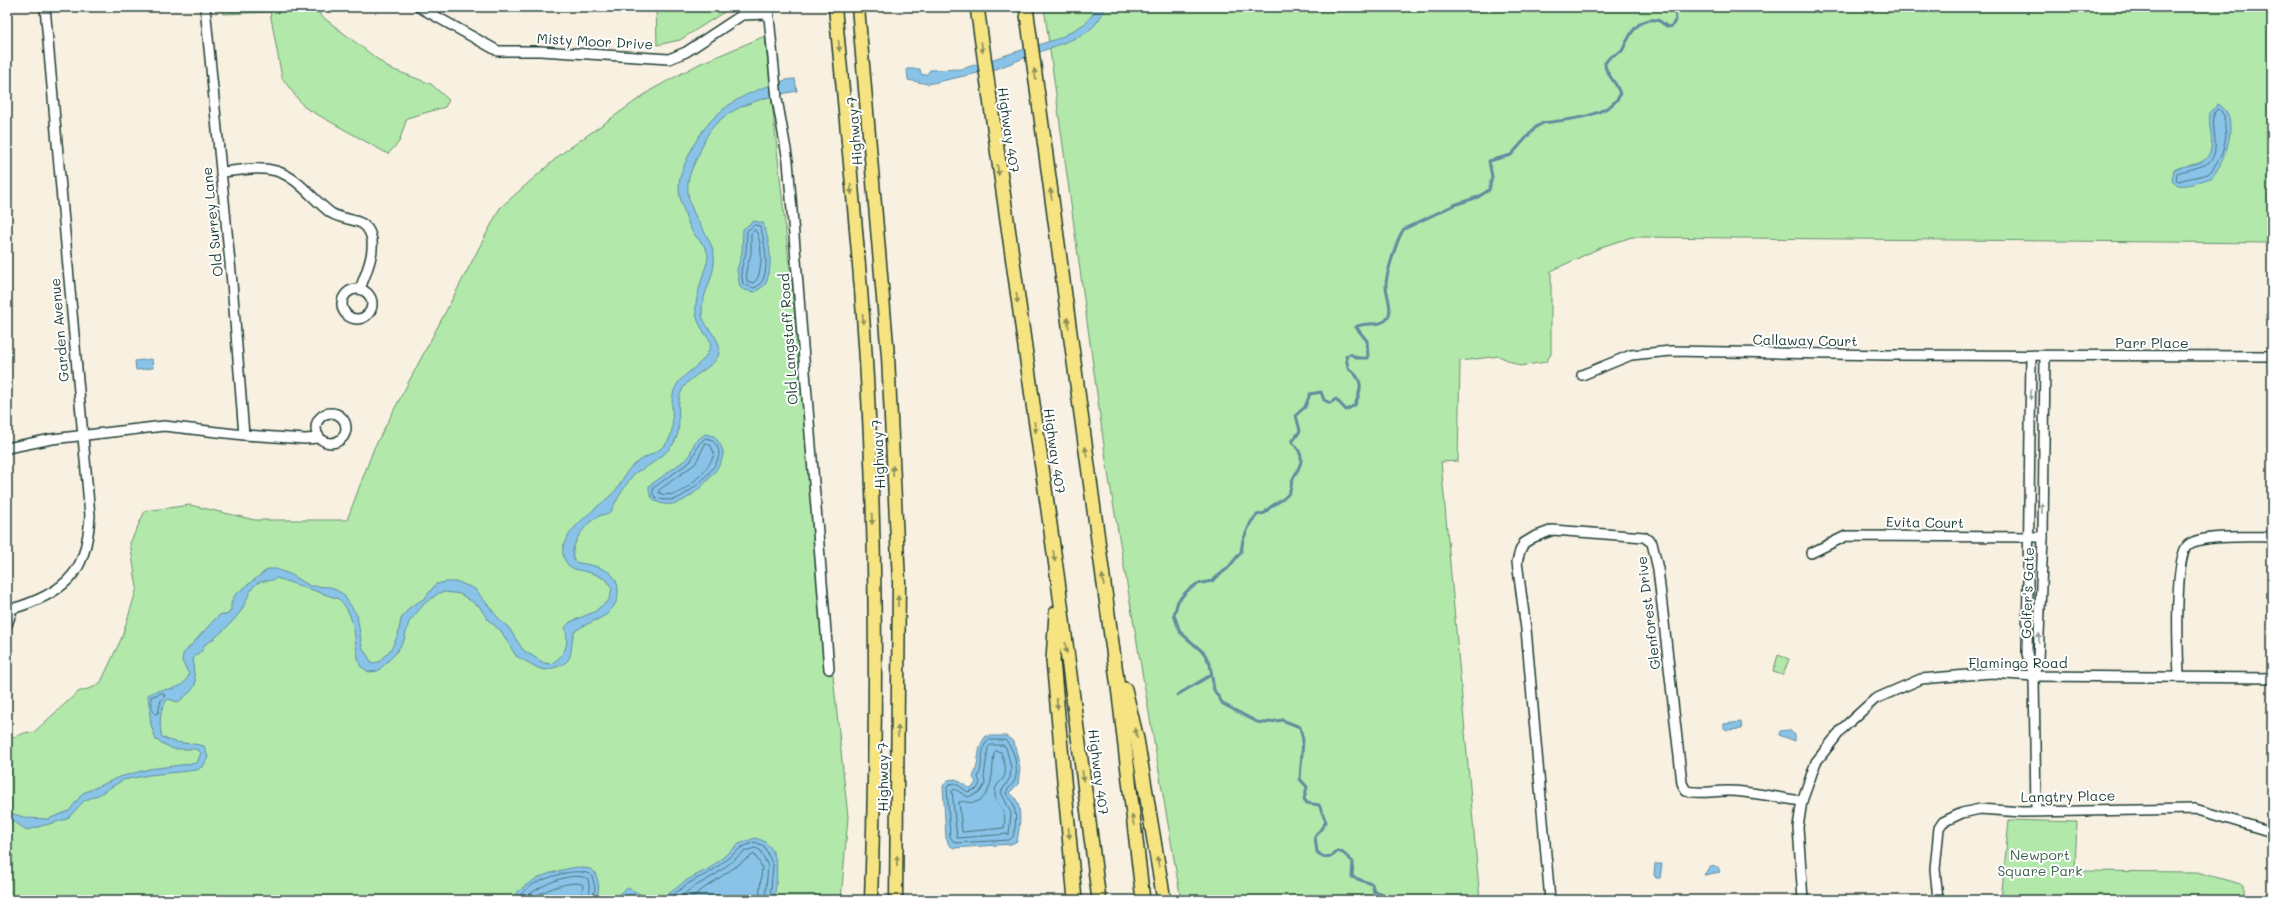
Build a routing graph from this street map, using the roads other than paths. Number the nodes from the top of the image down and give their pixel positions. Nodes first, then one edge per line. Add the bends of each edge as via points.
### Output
1 (44, 7) edge
2 (205, 7) edge
3 (419, 7) edge
4 (835, 7) edge
5 (858, 7) edge
6 (977, 7) edge
7 (1026, 7) edge
8 (768, 11) edge
9 (221, 172) junction
10 (360, 289) dead end
11 (2031, 356) junction
12 (2045, 356) junction
13 (2272, 356) edge
14 (1582, 375) dead end
15 (82, 435) junction
16 (244, 435) junction
17 (319, 438) dead end
18 (7, 448) edge
19 (2028, 537) junction
20 (2043, 537) junction
21 (2272, 537) edge
22 (1810, 552) dead end
23 (1058, 581) junction
24 (9, 607) edge
25 (1109, 619) junction
26 (7, 625) edge
27 (829, 669) dead end
28 (2034, 676) junction
29 (2179, 676) junction
30 (2272, 678) edge
31 (1802, 802) junction
32 (2036, 811) junction
33 (2272, 832) edge
34 (871, 900) edge
35 (896, 900) edge
36 (1075, 900) edge
37 (1099, 900) edge
38 (1143, 900) edge
39 (1164, 900) edge
40 (1550, 900) edge
41 (1803, 900) edge
42 (1938, 900) edge

1 - 15 street, Garden Avenue
2 - 9 street, Old Surrey Lane
3 - 8 street, Misty Moor Drive via 498,51 669,59 686,52 742,15
4 -> 34 main road, Highway 7 via 866,360 874,583 874,797
35 -> 5 main road, Highway 7 via 899,582 888,356
6 -> 23 highway, Highway 407
25 -> 7 highway, Highway 407
8 - 27 street, Old Langstaff Road via 776,99 788,161
9 - 10 street via 265,168 287,174 332,213 364,224 372,236 371,252
9 - 16 street, Old Surrey Lane
11 - 12 street, Parr Place
11 - 14 street, Callaway Court via 1670,351 1631,355
11 -> 19 street, Golfer's Gate
12 - 13 street, Parr Place
20 -> 12 street, Golfer's Gate
15 - 16 street via 164,426
15 - 18 street
15 - 24 street, Garden Avenue via 90,516 87,543 79,566 72,577 50,594 20,608
16 - 17 street
19 - 20 street, Evita Court
19 - 22 street, Evita Court via 1846,536
19 - 28 street, Golfer's Gate via 2027,654
28 -> 20 street, Golfer's Gate via 2038,659
21 - 29 street via 2200,539 2183,550 2179,576
23 -> 36 highway via 1053,660
23 -> 37 highway, Highway 407
24 - 26 street, Garden Avenue via 11,618
38 -> 25 highway, Highway 407
39 -> 25 highway via 1137,740
28 - 29 street, Flamingo Road
28 - 31 street, Flamingo Road via 1991,673 1921,679 1875,699 1842,728 1816,762
28 - 32 street
29 - 30 street, Flamingo Road
31 - 40 street, Glenforest Drive via 1749,793 1686,791 1682,783 1658,569 1652,543 1644,537 1553,530 1534,537 1524,543 1517,562 1526,628
31 - 41 street, Flamingo Road via 1798,827
32 - 33 street, Langtry Place via 2195,809
32 - 42 street, Langtry Place via 1980,809 1957,814 1943,822 1937,839 1935,869

